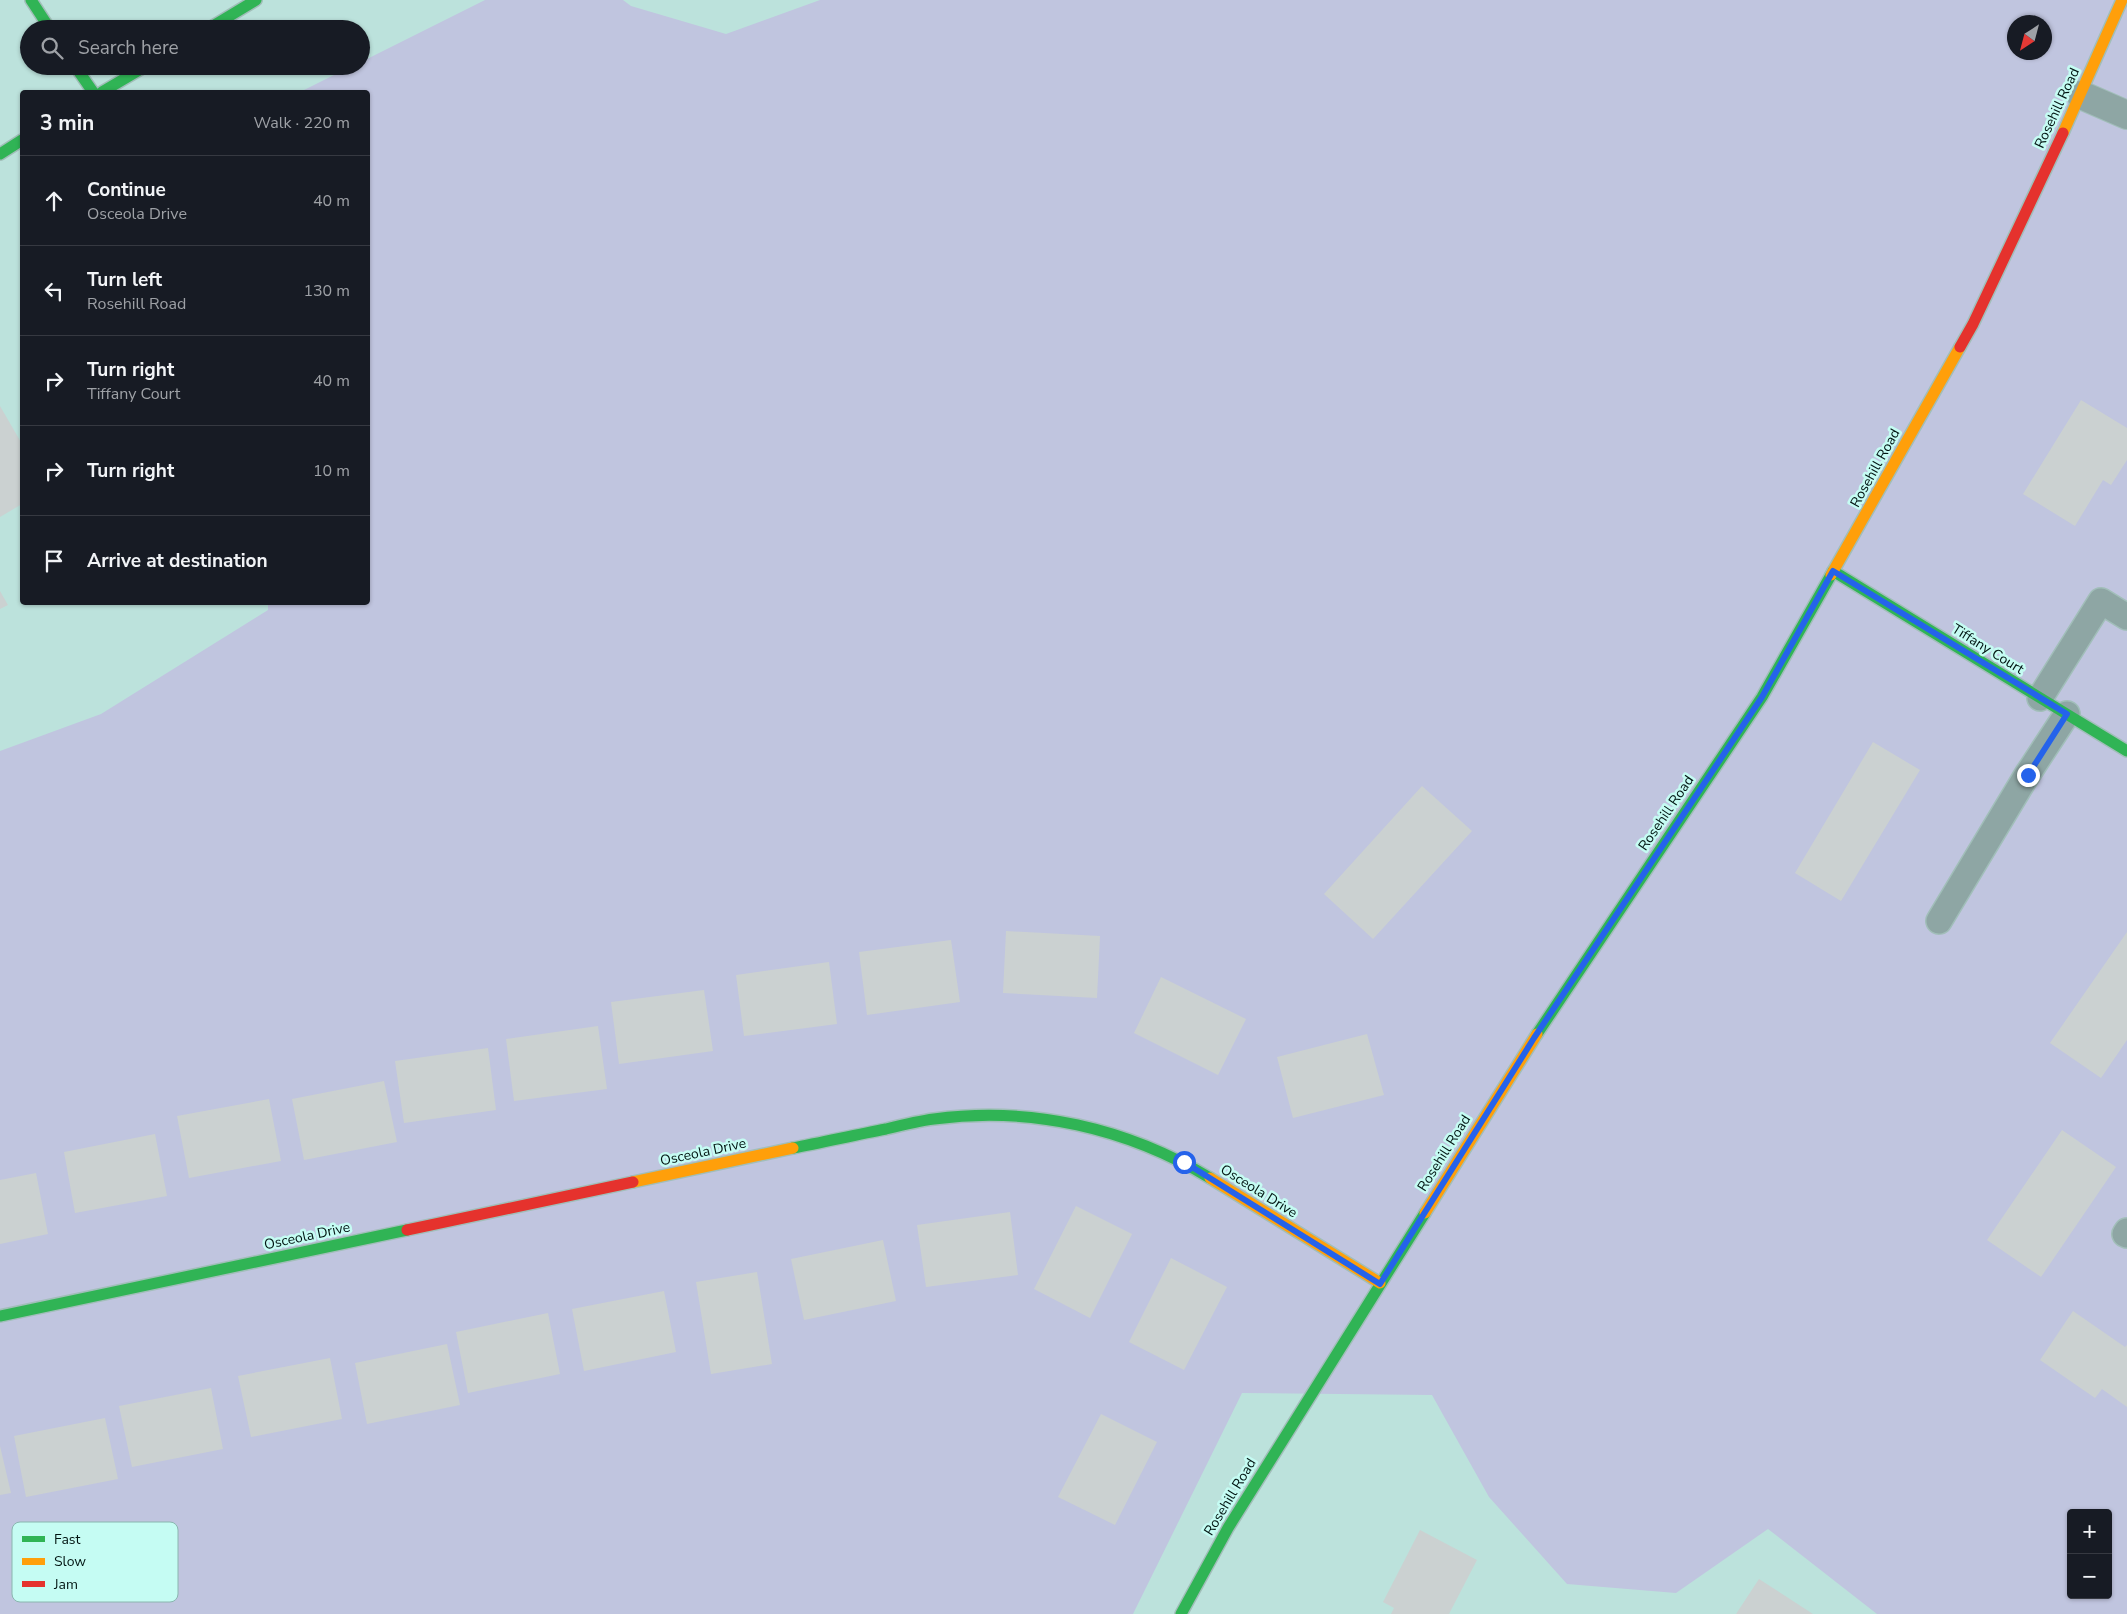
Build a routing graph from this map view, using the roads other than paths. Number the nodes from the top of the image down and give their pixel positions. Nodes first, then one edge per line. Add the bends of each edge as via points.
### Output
1 (31, 0) edge
2 (256, 0) edge
3 (2122, 0) edge
4 (44, 20) edge
5 (223, 20) edge
6 (81, 75) edge
7 (131, 75) edge
8 (92, 90) edge
9 (105, 90) edge
10 (2081, 94) junction
11 (2127, 115) edge
12 (20, 141) edge
13 (0, 154) edge
14 (1833, 571) junction
15 (2127, 617) edge
16 (2040, 698) junction
17 (2067, 714) junction
18 (2127, 751) edge
19 (1940, 921) dead end
20 (2127, 1231) edge
21 (2127, 1235) edge
22 (1380, 1284) junction
23 (0, 1316) edge
24 (1181, 1614) edge

1 - 4 main road
2 - 5 main road
3 - 10 main road, Rosehill Road
6 - 8 main road
7 - 9 main road
10 - 11 street
10 - 14 main road, Rosehill Road via 1973,324
12 - 13 main road
14 - 16 main road, Tiffany Court
14 - 22 main road, Rosehill Road via 1762,697 1534,1038
15 - 16 lane via 2101,601
16 - 17 main road, Tiffany Court
17 - 18 main road, Tiffany Court
17 - 19 lane
20 - 21 lane
22 - 23 main road, Osceola Drive via 1184,1162 1131,1139 1019,1114 961,1115
22 - 24 main road, Rosehill Road via 1228,1528

